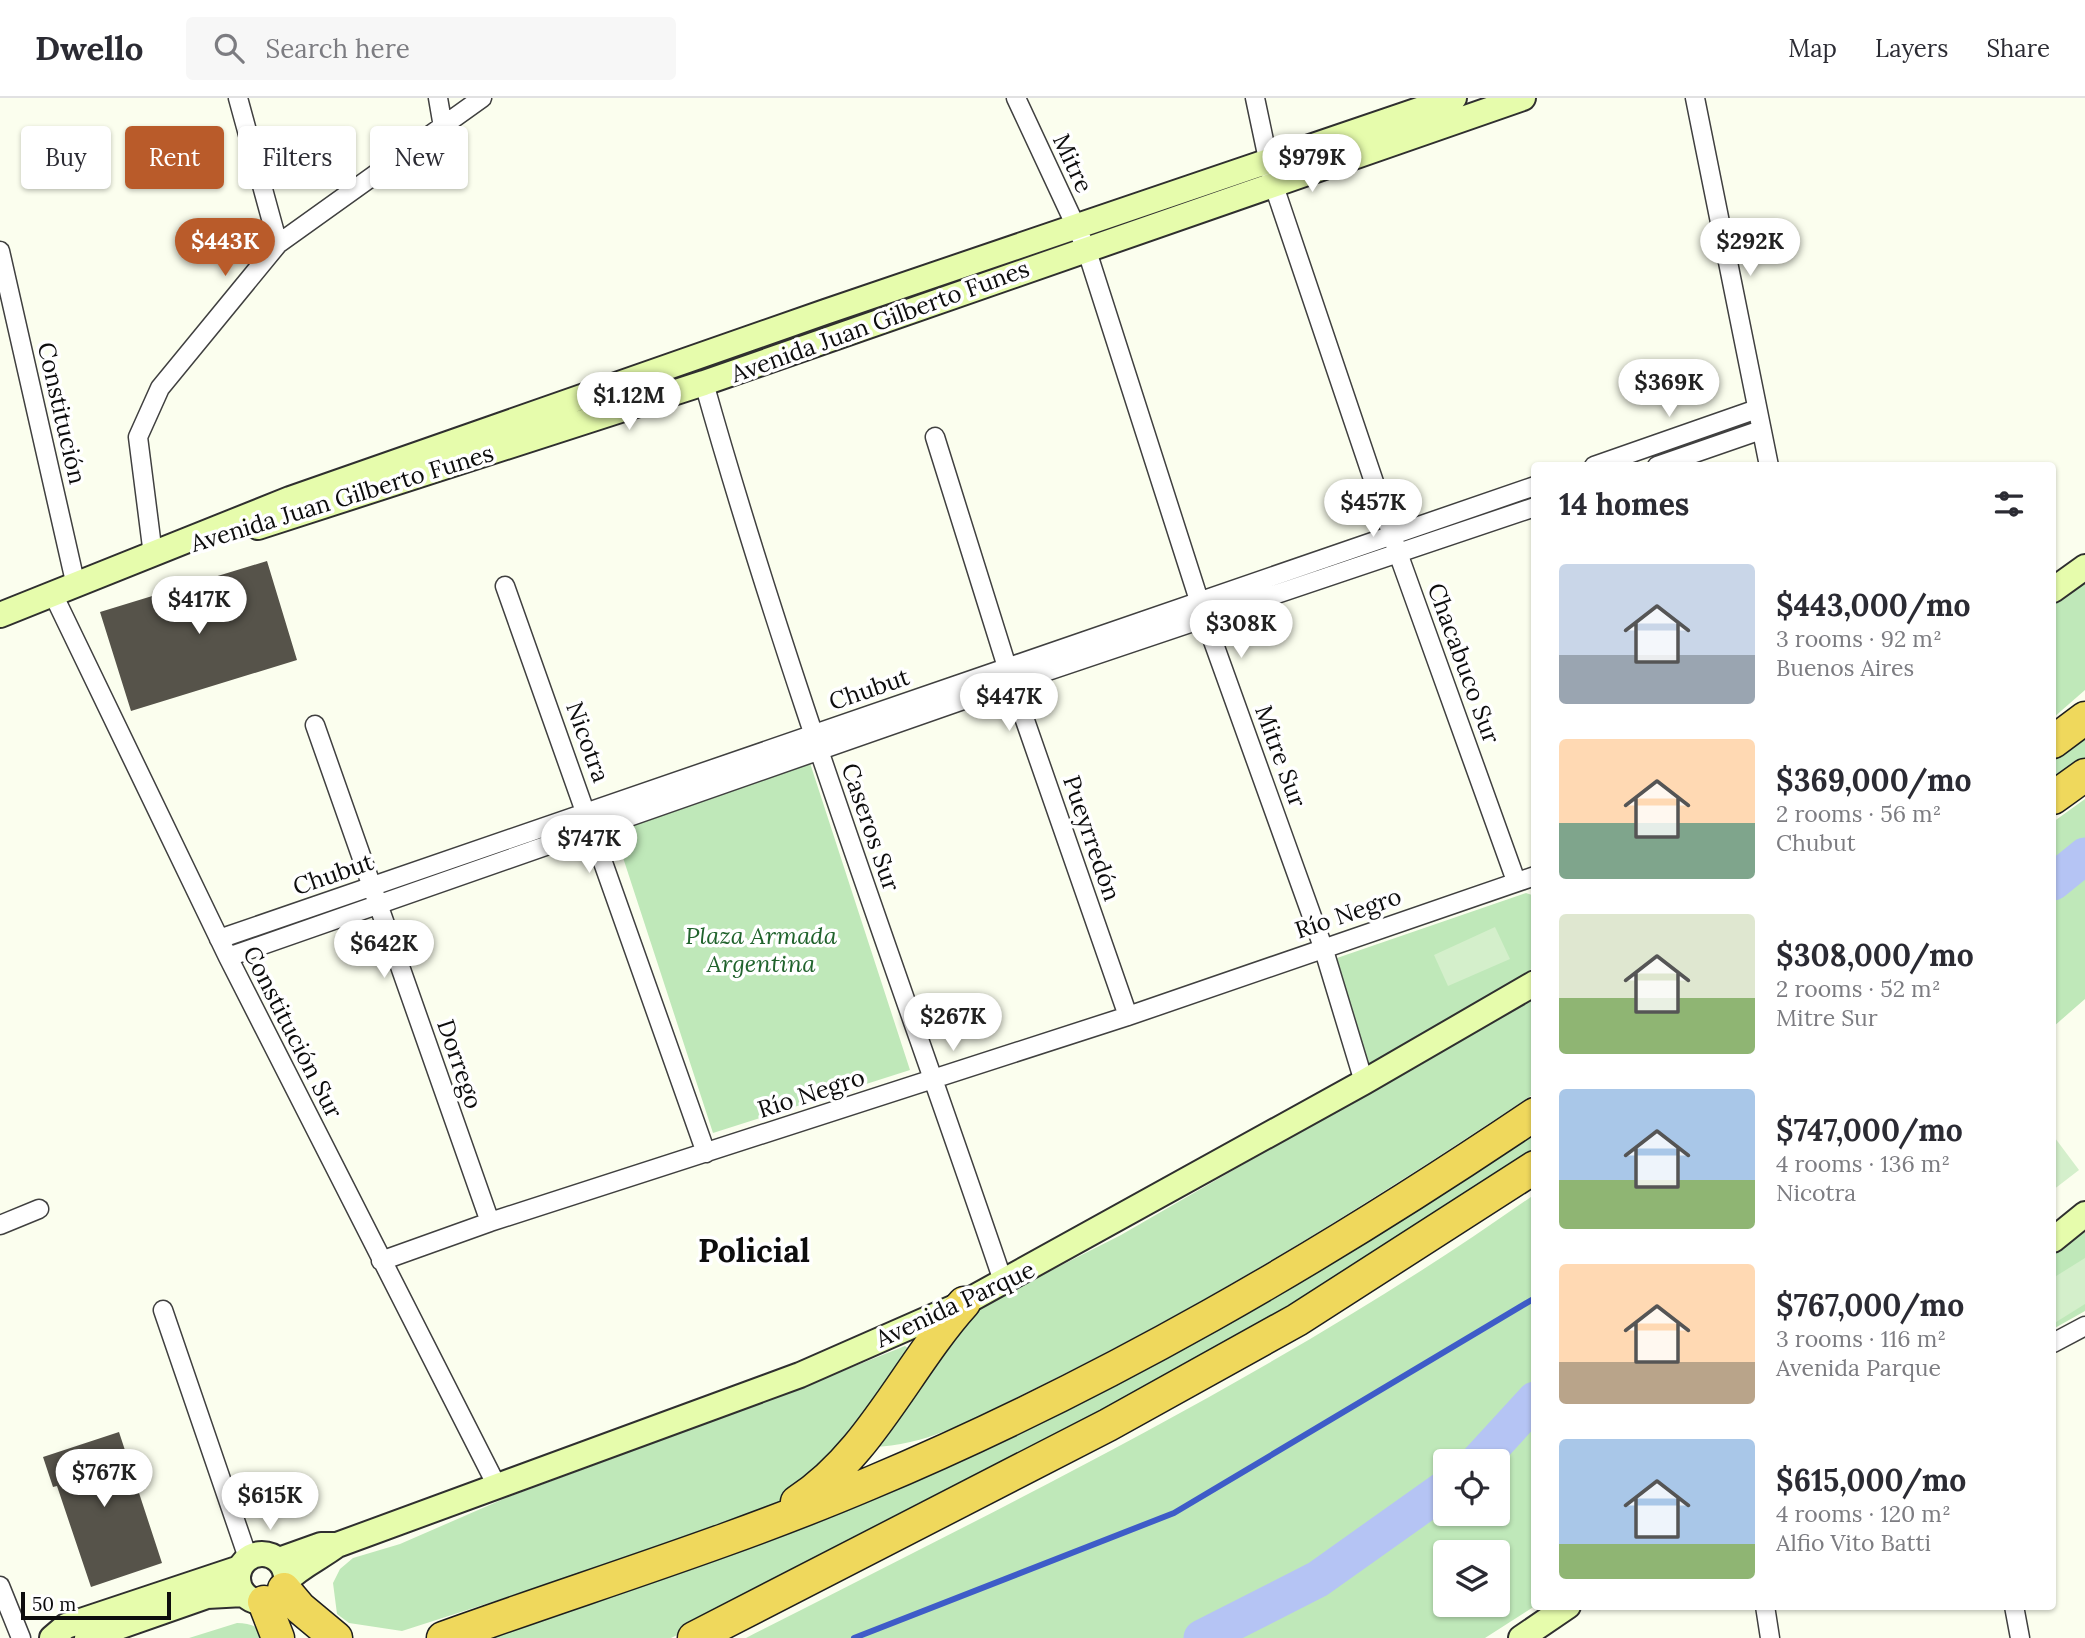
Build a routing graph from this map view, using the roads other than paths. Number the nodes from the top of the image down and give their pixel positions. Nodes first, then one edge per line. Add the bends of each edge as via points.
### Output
1 (238, 98) edge
2 (438, 98) edge
3 (482, 98) edge
4 (1016, 98) edge
5 (1255, 98) edge
6 (1454, 98) edge
7 (1523, 98) edge
8 (1695, 98) edge
9 (443, 126) edge
10 (446, 126) edge
11 (1270, 171) junction
12 (370, 179) edge
13 (1081, 237) junction
14 (278, 244) junction
15 (0, 251) edge
16 (825, 312) junction
17 (834, 337) junction
18 (704, 383) junction
19 (1757, 409) junction
20 (1761, 430) junction
21 (935, 436) dead end
22 (1605, 462) edge
23 (1669, 462) edge
24 (1768, 462) edge
25 (1531, 487) edge
26 (1531, 508) edge
27 (1392, 535) junction
28 (1398, 553) junction
29 (153, 555) junction
30 (2085, 566) edge
31 (505, 586) dead end
32 (2056, 588) edge
33 (65, 590) junction
34 (1200, 601) junction
35 (0, 615) edge
36 (1205, 619) junction
37 (1010, 675) junction
38 (2085, 708) edge
39 (315, 725) dead end
40 (2066, 732) edge
41 (813, 734) junction
42 (819, 752) junction
43 (2085, 775) edge
44 (2056, 796) edge
45 (587, 813) junction
46 (594, 831) junction
47 (1531, 877) edge
48 (1516, 881) junction
49 (372, 887) junction
50 (378, 905) junction
51 (219, 939) junction
52 (1323, 947) junction
53 (228, 957) junction
54 (1531, 985) edge
55 (1128, 1016) junction
56 (934, 1079) junction
57 (1364, 1082) junction
58 (1531, 1117) edge
59 (706, 1153) junction
60 (1531, 1170) edge
61 (39, 1209) dead end
62 (2085, 1214) edge
63 (490, 1222) junction
64 (0, 1225) edge
65 (2056, 1238) edge
66 (381, 1261) junction
67 (1004, 1284) junction
68 (964, 1303) junction
69 (163, 1310) dead end
70 (2085, 1326) edge
71 (2056, 1341) edge
72 (498, 1488) junction
73 (762, 1525) junction
74 (244, 1563) junction
75 (271, 1585) junction
76 (0, 1586) edge
77 (1562, 1610) edge
78 (1766, 1610) edge
79 (2015, 1610) edge
80 (113, 1634) edge
81 (21, 1638) edge
82 (52, 1638) edge
83 (87, 1638) edge
84 (278, 1638) edge
85 (336, 1638) edge
86 (443, 1638) edge
87 (694, 1638) edge
88 (1521, 1638) edge
89 (1770, 1638) edge
90 (2020, 1638) edge

1 - 14 street
2 - 9 street
3 - 10 street
4 - 13 street, Mitre
5 - 11 street, Chacabuco Sur
6 - 11 main road, Avenida Juan Gilberto Funes
7 - 11 main road, Avenida Juan Gilberto Funes
8 - 19 street
11 - 13 main road, Avenida Juan Gilberto Funes
11 - 27 street, Chacabuco Sur
12 - 14 street
13 - 16 main road, Avenida Juan Gilberto Funes
13 - 17 main road, Avenida Juan Gilberto Funes
13 - 34 street, Mitre Sur
14 - 29 street via 160,388 143,419 138,437
15 - 33 street, Constitución
16 - 17 main road
16 - 29 main road, Avenida Juan Gilberto Funes via 290,499
17 - 18 main road, Avenida Juan Gilberto Funes
18 - 29 main road, Avenida Juan Gilberto Funes via 303,515
18 - 41 street, Caseros Sur via 737,502
19 - 20 street
19 - 22 street
20 - 23 street
20 - 24 street
21 - 37 street, Pueyrredón
25 - 27 street, Chubut
26 - 28 street, Chubut
27 - 28 street, Chacabuco Sur
27 - 34 street, Chubut
28 - 36 street, Chubut
28 - 48 street, Chacabuco Sur
29 - 33 main road, Avenida Juan Gilberto Funes
30 - 32 main road
31 - 45 street, Nicotra
33 - 35 main road, Avenida Juan Gilberto Funes
33 - 51 street, Constitución Sur
34 - 36 street, Mitre Sur
34 - 37 street, Chubut
36 - 37 street, Chubut
36 - 52 street, Mitre Sur
37 - 41 street, Chubut
37 - 42 street, Chubut
37 - 55 street, Pueyrredón
38 - 40 highway
39 - 49 street, Dorrego
41 - 42 street, Caseros Sur
41 - 45 street, Chubut
42 - 46 street, Chubut
42 - 56 street, Caseros Sur
43 - 44 highway
45 - 46 street, Nicotra
45 - 49 street, Chubut
46 - 50 street, Chubut
46 - 59 street, Nicotra
47 - 48 street, Río Negro
48 - 52 street, Río Negro
49 - 50 street, Dorrego
49 - 51 street, Chubut
50 - 53 street, Chubut
50 - 63 street, Dorrego
51 - 53 street, Constitución Sur
52 - 55 street, Río Negro
52 - 57 street, Mitre Sur
53 - 66 street, Constitución Sur
54 - 57 main road, Avenida Parque
55 - 56 street, Río Negro
56 - 59 street, Río Negro
56 - 67 street, Caseros Sur
57 - 67 main road, Avenida Parque
58 - 73 highway via 1329,1248 1175,1337 1020,1415 868,1484
59 - 63 street, Río Negro
60 - 87 highway via 1297,1320 1108,1425
61 - 64 street
62 - 65 main road
63 - 66 street, Río Negro
66 - 72 street, Constitución Sur
67 - 68 main road, Avenida Parque
68 - 72 main road, Avenida Parque via 800,1375
68 - 73 highway via 821,1487
69 - 74 street
70 - 71 street
72 - 75 main road, Avenida Parque via 338,1545
73 - 86 highway
74 - 75 main road via 238,1581
74 - 75 main road via 264,1554
74 - 82 main road via 66,1626
75 - 80 main road via 207,1596
75 - 84 highway
75 - 85 highway
76 - 81 street
77 - 88 main road
78 - 89 street
79 - 90 street
80 - 83 main road

